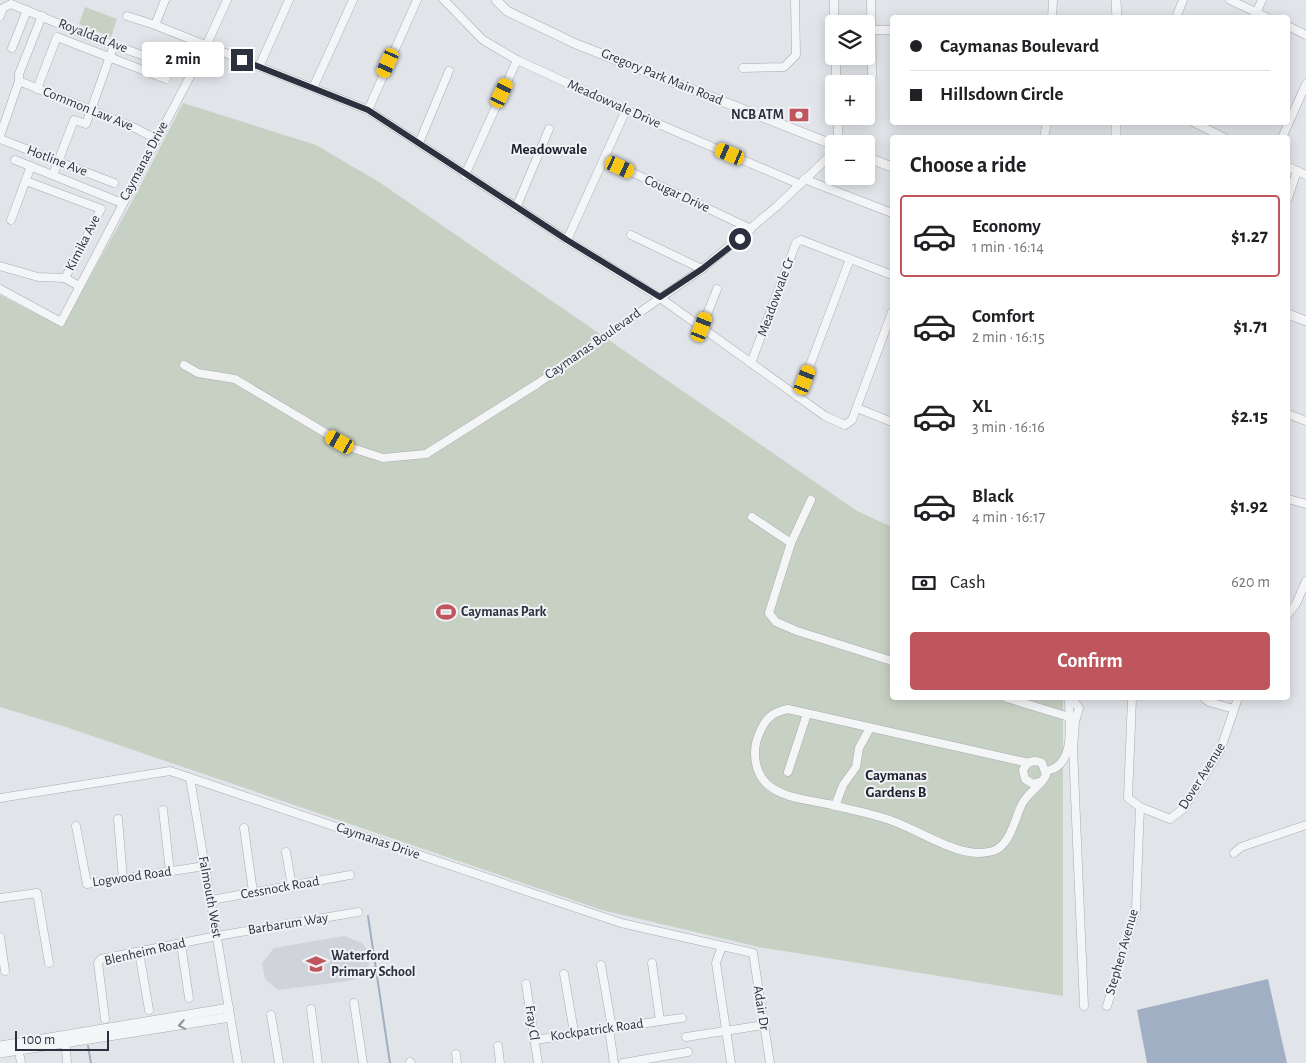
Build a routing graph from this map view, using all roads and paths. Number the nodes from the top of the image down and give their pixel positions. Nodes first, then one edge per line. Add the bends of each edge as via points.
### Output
1 (164, 0) edge
2 (227, 0) edge
3 (289, 0) edge
4 (353, 0) edge
5 (417, 0) edge
6 (444, 0) edge
7 (496, 0) edge
8 (795, 0) edge
9 (834, 0) edge
10 (871, 0) edge
11 (1053, 0) edge
12 (1116, 0) edge
13 (1184, 0) edge
14 (1230, 0) edge
15 (1262, 0) edge
16 (27, 10) junction
17 (834, 15) edge
18 (871, 15) edge
19 (1052, 15) edge
20 (1116, 15) edge
21 (1177, 15) edge
22 (1255, 15) edge
23 (0, 16) edge
24 (42, 16) junction
25 (127, 16) dead end
26 (155, 25) junction
27 (1290, 27) edge
28 (875, 30) edge
29 (890, 30) edge
30 (1306, 35) edge
31 (114, 45) junction
32 (206, 46) junction
33 (12, 48) dead end
34 (110, 57) junction
35 (517, 60) junction
36 (260, 67) junction
37 (743, 68) dead end
38 (449, 71) dead end
39 (192, 73) junction
40 (166, 78) dead end
41 (19, 81) junction
42 (1306, 84) edge
43 (313, 88) junction
44 (37, 90) junction
45 (90, 110) junction
46 (368, 110) junction
47 (626, 110) junction
48 (1290, 120) edge
49 (1208, 126) edge
50 (549, 129) dead end
51 (1221, 135) edge
52 (0, 138) edge
53 (156, 139) junction
54 (825, 141) edge
55 (419, 143) junction
56 (604, 159) junction
57 (15, 160) dead end
58 (825, 160) edge
59 (875, 160) edge
60 (58, 161) junction
61 (31, 166) junction
62 (890, 166) edge
63 (1290, 168) edge
64 (1297, 171) junction
65 (53, 175) junction
66 (465, 175) junction
67 (1306, 175) edge
68 (26, 181) junction
69 (802, 181) junction
70 (114, 183) dead end
71 (1290, 192) edge
72 (122, 202) junction
73 (516, 208) junction
74 (890, 212) edge
75 (11, 220) dead end
76 (751, 228) junction
77 (631, 235) dead end
78 (567, 240) junction
79 (850, 259) junction
80 (0, 266) edge
81 (702, 269) junction
82 (890, 274) edge
83 (65, 278) junction
84 (79, 286) junction
85 (0, 289) edge
86 (716, 289) dead end
87 (660, 297) junction
88 (1290, 315) edge
89 (1306, 321) edge
90 (890, 325) edge
91 (702, 327) junction
92 (751, 364) junction
93 (184, 365) dead end
94 (798, 397) junction
95 (857, 408) junction
96 (1290, 415) edge
97 (1306, 420) edge
98 (890, 421) edge
99 (811, 500) dead end
100 (1290, 500) edge
101 (1306, 504) edge
102 (752, 517) dead end
103 (791, 543) junction
104 (1306, 582) edge
105 (1290, 612) edge
106 (890, 660) edge
107 (1014, 700) edge
108 (1070, 700) edge
109 (1072, 700) edge
110 (1132, 700) edge
111 (1206, 700) edge
112 (1237, 700) edge
113 (1234, 709) junction
114 (807, 714) junction
115 (1069, 717) junction
116 (870, 728) junction
117 (1028, 763) junction
118 (1046, 771) junction
119 (788, 772) dead end
120 (190, 778) junction
121 (1042, 781) junction
122 (0, 798) edge
123 (835, 806) junction
124 (1140, 807) junction
125 (163, 810) dead end
126 (118, 819) dead end
127 (1306, 825) edge
128 (76, 826) dead end
129 (244, 828) dead end
130 (286, 852) dead end
131 (1234, 853) dead end
132 (205, 866) junction
133 (170, 872) junction
134 (350, 875) dead end
135 (123, 879) junction
136 (292, 887) junction
137 (253, 892) junction
138 (0, 898) edge
139 (211, 900) junction
140 (358, 912) dead end
141 (217, 936) junction
142 (0, 937) edge
143 (182, 944) junction
144 (722, 946) junction
145 (140, 952) junction
146 (753, 953) joint
147 (49, 963) dead end
148 (652, 963) dead end
149 (601, 965) dead end
150 (5, 971) dead end
151 (564, 974) dead end
152 (526, 984) dead end
153 (189, 998) dead end
154 (354, 1003) dead end
155 (1084, 1006) dead end
156 (1107, 1006) dead end
157 (311, 1009) dead end
158 (148, 1010) dead end
159 (229, 1013) junction
160 (271, 1015) dead end
161 (682, 1018) dead end
162 (105, 1019) dead end
163 (660, 1021) junction
164 (764, 1025) junction
165 (610, 1029) junction
166 (726, 1031) junction
167 (574, 1032) junction
168 (686, 1037) dead end
169 (535, 1040) junction
170 (0, 1046) edge
171 (498, 1046) dead end
172 (66, 1049) dead end
173 (688, 1052) dead end
174 (0, 1053) edge
175 (456, 1054) dead end
176 (67, 1063) edge
177 (238, 1063) edge
178 (279, 1063) edge
179 (318, 1063) edge
180 (364, 1063) edge
181 (457, 1063) edge
182 (500, 1063) edge
183 (538, 1063) edge
184 (614, 1063) edge
185 (623, 1063) edge
186 (731, 1063) edge
187 (766, 1063) edge
188 (770, 1063) edge

1 - 26 street
2 - 32 street, Caymanas Drive
3 - 36 street
4 - 43 street
5 - 46 street
6 - 35 street, Meadowvale Drive via 483,40
7 - 54 street, Gregory Park Main Road via 507,11 576,44
8 - 37 street via 796,55 784,66
9 - 17 street
10 - 18 street
11 - 19 street
12 - 20 street
13 - 21 street
14 - 22 street
15 - 22 street
16 - 23 street, Royaldad Ave via 11,4 3,8
16 - 24 street, Royaldad Ave
16 - 33 street
24 - 31 street, Royaldad Ave
24 - 41 street
25 - 26 street
26 - 32 street
27 - 30 street
28 - 29 street
31 - 34 street
31 - 39 street, Royaldad Ave
32 - 36 street
32 - 39 street, Caymanas Drive
34 - 40 street
34 - 44 street via 57,37
34 - 45 street
35 - 47 street, Meadowvale Drive
35 - 66 street
36 - 43 street
38 - 55 street
39 - 53 street, Caymanas Drive
41 - 44 street, Common Law Ave
41 - 52 street
42 - 48 street
43 - 46 street
44 - 45 street, Common Law Ave
45 - 53 street, Common Law Ave
45 - 60 street via 86,124 74,120
46 - 55 street
47 - 56 street
47 - 69 street, Meadowvale Drive
49 - 51 street
50 - 73 street
52 - 60 street, Hotline Ave
53 - 72 street, Caymanas Drive
55 - 66 street
56 - 76 street, Cougar Drive
56 - 78 street
57 - 61 street
58 - 69 street, Caymanas Boulevard
59 - 62 street
60 - 65 street
60 - 70 street, Hotline Ave
61 - 65 street
61 - 68 street
63 - 64 street
64 - 67 street
64 - 71 street
65 - 72 street
66 - 73 street
68 - 75 street
68 - 83 street, Kimika Ave via 101,209
69 - 74 street, Meadowvale Drive
69 - 76 street, Caymanas Boulevard
72 - 84 street, Caymanas Drive
73 - 78 street
76 - 81 street, Caymanas Boulevard
77 - 81 street
78 - 87 street
79 - 82 street, Meadowvale Cr
79 - 92 street, Meadowvale Cr via 801,240 796,243
79 - 94 street
80 - 83 street via 38,277
81 - 87 street, Caymanas Boulevard
83 - 84 street
84 - 85 street, Caymanas Drive via 61,322
86 - 91 street
87 - 91 street
87 - 93 street, Caymanas Boulevard via 537,384 426,454 383,458 349,447 235,379 198,373
88 - 89 street
90 - 95 street
91 - 92 street
92 - 94 street
94 - 95 street via 825,416 845,424 852,420
95 - 98 street
96 - 97 street
99 - 103 street
100 - 101 street
102 - 103 street
103 - 106 street via 769,613 776,622
104 - 105 street
107 - 115 street
108 - 115 street
109 - 155 street via 1079,708 1073,748
110 - 124 street via 1126,790 1128,798
111 - 113 street
112 - 113 street, Dover Avenue
113 - 124 street, Dover Avenue via 1220,752 1183,809 1170,819
114 - 116 street
114 - 119 street
114 - 123 street via 788,709 771,715 757,740 756,765 766,783 775,789
115 - 118 street via 1068,752 1064,762 1054,770
116 - 117 street
116 - 123 street via 860,748 856,767 843,784
117 - 118 street via 1038,761
117 - 121 street via 1023,770 1025,779 1033,784
118 - 121 street
120 - 122 street, Caymanas Drive via 170,771
120 - 132 street, Falmouth West
120 - 144 street, Caymanas Drive via 621,923
121 - 123 street via 1028,793 1003,843 995,851 983,853 967,852 943,844 890,819
124 - 156 street, Stephen Avenue via 1136,909
125 - 133 street
126 - 135 street
127 - 131 street via 1241,847
128 - 135 street, Logwood Road via 85,882
129 - 137 street
130 - 136 street
132 - 133 street, Logwood Road
132 - 139 street, Falmouth West
133 - 135 street, Logwood Road
134 - 136 street, Cessnock Road
136 - 137 street, Cessnock Road
137 - 139 street, Cessnock Road
138 - 147 street via 37,893
139 - 141 street, Falmouth West
140 - 141 street, Barbarum Way
141 - 143 street, Blenheim Road
141 - 159 street, Falmouth West
142 - 150 street
143 - 145 street, Blenheim Road
143 - 153 street
144 - 146 street, Caymanas Drive
144 - 166 street via 716,963
145 - 158 street
145 - 162 street, Blenheim Road via 99,961
146 - 164 street, Adair Dr
148 - 163 street, Kockpatrick Road
149 - 165 street
151 - 167 street
152 - 169 street, Fray Cl
154 - 180 street
157 - 179 street
159 - 170 street
159 -> 174 street
159 - 177 street, Falmouth West
160 - 178 street
161 - 163 street, Kockpatrick Road
163 - 165 street, Kockpatrick Road
164 - 166 street
164 - 188 street, Adair Dr
165 - 167 street, Kockpatrick Road
165 - 184 street
166 - 168 street
166 - 186 street
167 - 169 street, Kockpatrick Road
169 - 183 street, Fray Cl
171 - 182 street
172 - 176 street
173 - 185 street
175 - 181 street
187 - 188 street

